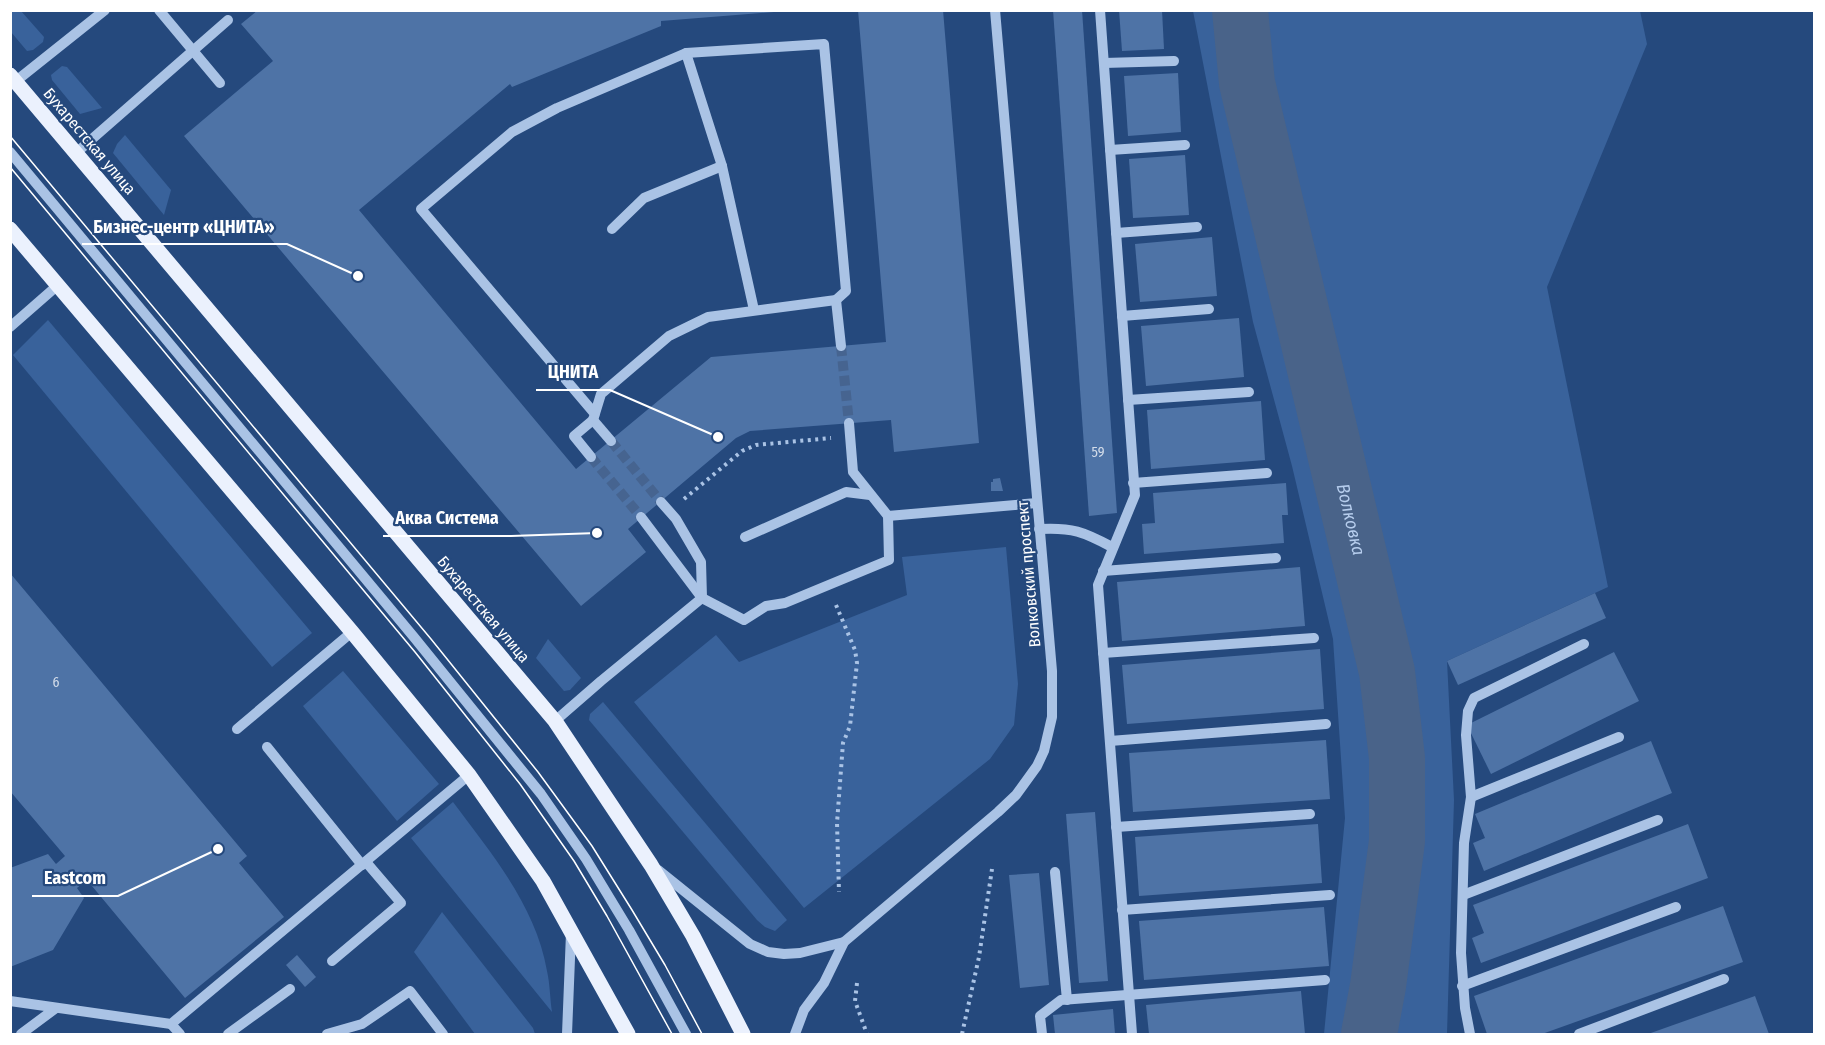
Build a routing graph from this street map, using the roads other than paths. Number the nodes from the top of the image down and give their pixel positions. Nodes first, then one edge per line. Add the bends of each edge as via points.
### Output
1 (105, 10) edge
2 (159, 10) edge
3 (995, 10) edge
4 (1100, 10) edge
5 (228, 20) dead end
6 (193, 51) junction
7 (686, 53) junction
8 (1174, 61) dead end
9 (1104, 63) junction
10 (13, 78) edge
11 (220, 83) dead end
12 (1185, 145) dead end
13 (1110, 150) junction
14 (10, 152) edge
15 (76, 153) junction
16 (722, 166) junction
17 (1197, 227) dead end
18 (10, 229) edge
19 (612, 230) dead end
20 (1116, 233) junction
21 (58, 285) junction
22 (837, 300) junction
23 (1209, 309) dead end
24 (754, 310) junction
25 (1122, 316) junction
26 (10, 327) edge
27 (841, 346) tunnel mouth
28 (1249, 392) dead end
29 (1128, 400) junction
30 (594, 417) junction
31 (849, 423) tunnel mouth
32 (611, 441) tunnel mouth
33 (591, 457) tunnel mouth
34 (1267, 473) dead end
35 (1134, 483) junction
36 (870, 495) junction
37 (661, 502) tunnel mouth
38 (1037, 503) junction
39 (888, 516) junction
40 (641, 517) tunnel mouth
41 (1039, 529) junction
42 (745, 537) dead end
43 (1112, 547) junction
44 (1276, 558) dead end
45 (1103, 571) junction
46 (702, 598) junction
47 (352, 632) junction
48 (1314, 638) dead end
49 (1584, 644) dead end
50 (1103, 653) junction
51 (555, 722) junction
52 (1326, 724) dead end
53 (237, 729) dead end
54 (1619, 737) dead end
55 (1110, 741) junction
56 (267, 747) dead end
57 (469, 775) junction
58 (1471, 796) junction
59 (1310, 814) dead end
60 (1658, 820) dead end
61 (1116, 827) junction
62 (364, 863) junction
63 (651, 865) junction
64 (1055, 872) dead end
65 (1330, 895) dead end
66 (1463, 895) junction
67 (1676, 906) dead end
68 (1122, 910) junction
69 (571, 933) junction
70 (844, 942) junction
71 (332, 961) dead end
72 (1724, 979) dead end
73 (1325, 980) dead end
74 (1462, 986) junction
75 (290, 989) dead end
76 (1129, 995) junction
77 (1067, 1000) junction
78 (10, 1001) edge
79 (56, 1008) junction
80 (171, 1024) junction
81 (21, 1035) edge
82 (180, 1035) edge
83 (228, 1035) edge
84 (327, 1035) edge
85 (443, 1035) edge
86 (567, 1035) edge
87 (628, 1035) edge
88 (686, 1035) edge
89 (743, 1035) edge
90 (795, 1035) edge
91 (1042, 1035) edge
92 (1132, 1035) edge
93 (1470, 1035) edge
94 (1579, 1035) edge

1 - 10 street
2 - 6 street
3 - 38 street, Волковский проспект
4 - 9 street
5 - 6 street
6 - 11 street
6 - 15 street
7 - 16 street
7 - 22 street via 824,44 846,291
7 - 30 street via 557,108 512,132 421,209
8 - 9 street
9 - 13 street
10 - 15 main road, Бухарестская улица
12 - 13 street
13 - 20 street
14 - 88 street via 541,794 623,920
15 - 51 main road, Бухарестская улица
16 - 19 street via 644,198
16 - 24 street
17 - 20 street
18 - 21 main road
20 - 25 street
21 - 26 street
21 - 47 main road
22 - 24 street
22 - 27 street
23 - 25 street
24 - 30 street via 708,316 669,336 601,394
25 - 29 street
28 - 29 street
29 - 35 street
30 - 32 street
30 - 33 street via 574,436
31 - 36 street via 853,472
34 - 35 street
35 - 43 street via 1134,495
36 - 39 street
36 - 42 street via 846,492
37 - 46 street via 701,562
38 - 39 street
38 - 41 street, Волковский проспект
39 - 46 street via 889,560 785,603 765,606 744,620
40 - 46 street
41 - 43 street via 1086,533
41 - 70 street, Волковский проспект via 1053,697 1049,735 1037,766 998,812
43 - 45 street
44 - 45 street
45 - 50 street via 1098,585
46 - 51 street
47 - 53 street
47 - 57 main road
48 - 50 street
49 - 58 street via 1474,698 1468,711 1466,735
50 - 55 street
51 - 63 main road, Бухарестская улица
52 - 55 street
54 - 58 street
55 - 61 street
56 - 62 street
57 - 62 street
57 - 69 main road via 543,881
58 - 66 street via 1464,843
59 - 61 street
60 - 66 street
61 - 68 street
62 - 71 street via 401,903
62 - 80 street
63 - 70 street via 750,944 768,952 800,953
63 - 89 main road, Бухарестская улица via 693,936
64 - 77 street
65 - 68 street
66 - 74 street
67 - 74 street
68 - 76 street
69 - 86 street
69 - 87 main road
70 - 90 street, Волковский проспект via 824,982 804,1010
72 - 94 street
73 - 76 street
74 - 93 street
75 - 83 street
76 - 77 street
76 - 92 street
77 - 91 street via 1061,1000 1040,1016
78 - 79 street
79 - 80 street
79 - 81 street
80 - 82 street
84 - 85 street via 362,1024 410,991

